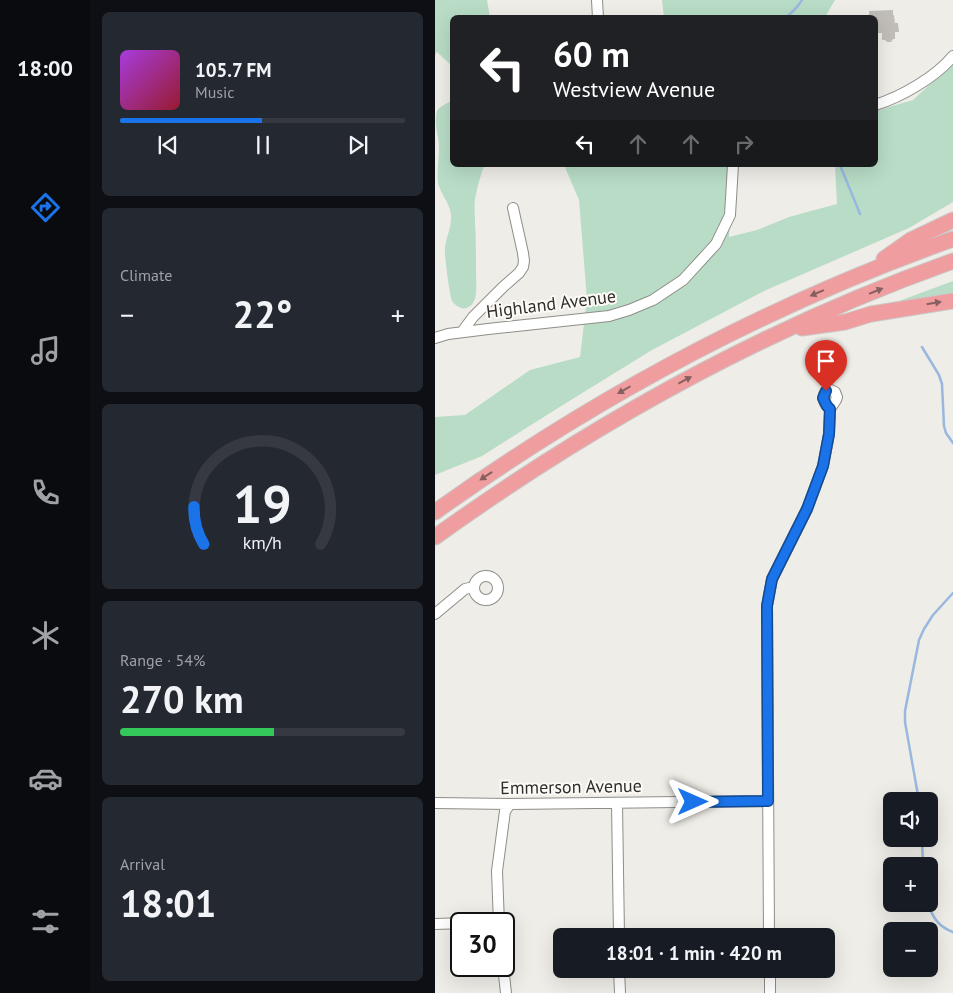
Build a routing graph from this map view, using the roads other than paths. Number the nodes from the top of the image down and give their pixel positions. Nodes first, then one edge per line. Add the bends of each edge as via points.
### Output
1 (597, 0) edge
2 (598, 15) edge
3 (953, 56) edge
4 (878, 104) edge
5 (733, 167) edge
6 (513, 208) dead end
7 (953, 220) edge
8 (953, 239) edge
9 (953, 261) edge
10 (862, 274) junction
11 (953, 301) edge
12 (783, 331) junction
13 (462, 332) junction
14 (435, 338) edge
15 (830, 409) dead end
16 (435, 512) edge
17 (435, 537) edge
18 (474, 587) dead end
19 (435, 614) edge
20 (768, 801) junction
21 (435, 803) edge
22 (617, 803) junction
23 (510, 804) junction
24 (498, 912) edge
25 (435, 924) edge
26 (450, 924) edge
27 (619, 928) edge
28 (769, 928) edge
29 (504, 977) edge
30 (619, 978) edge
31 (770, 978) edge
32 (506, 993) edge
33 (620, 993) edge
34 (770, 993) edge

1 - 2 street
3 - 4 street via 911,89
5 - 13 street, Highland Avenue via 730,215 716,244 683,280 653,300 609,316
6 - 13 street via 523,267
7 - 10 highway via 911,240
8 - 10 highway
12 -> 9 highway
10 -> 16 highway via 757,321 644,379 540,441
12 -> 11 highway
17 -> 12 highway via 592,432 667,389
13 - 14 street, Highland Avenue
15 - 20 street via 823,466 807,509 772,579 767,606
18 - 19 street via 465,589
20 - 22 street, Emmerson Avenue
20 - 28 street
21 - 23 street, Emmerson Avenue
22 - 23 street, Emmerson Avenue
22 - 27 street
23 - 24 street via 505,811 497,871
25 - 26 street
29 - 32 street
30 - 33 street
31 - 34 street

